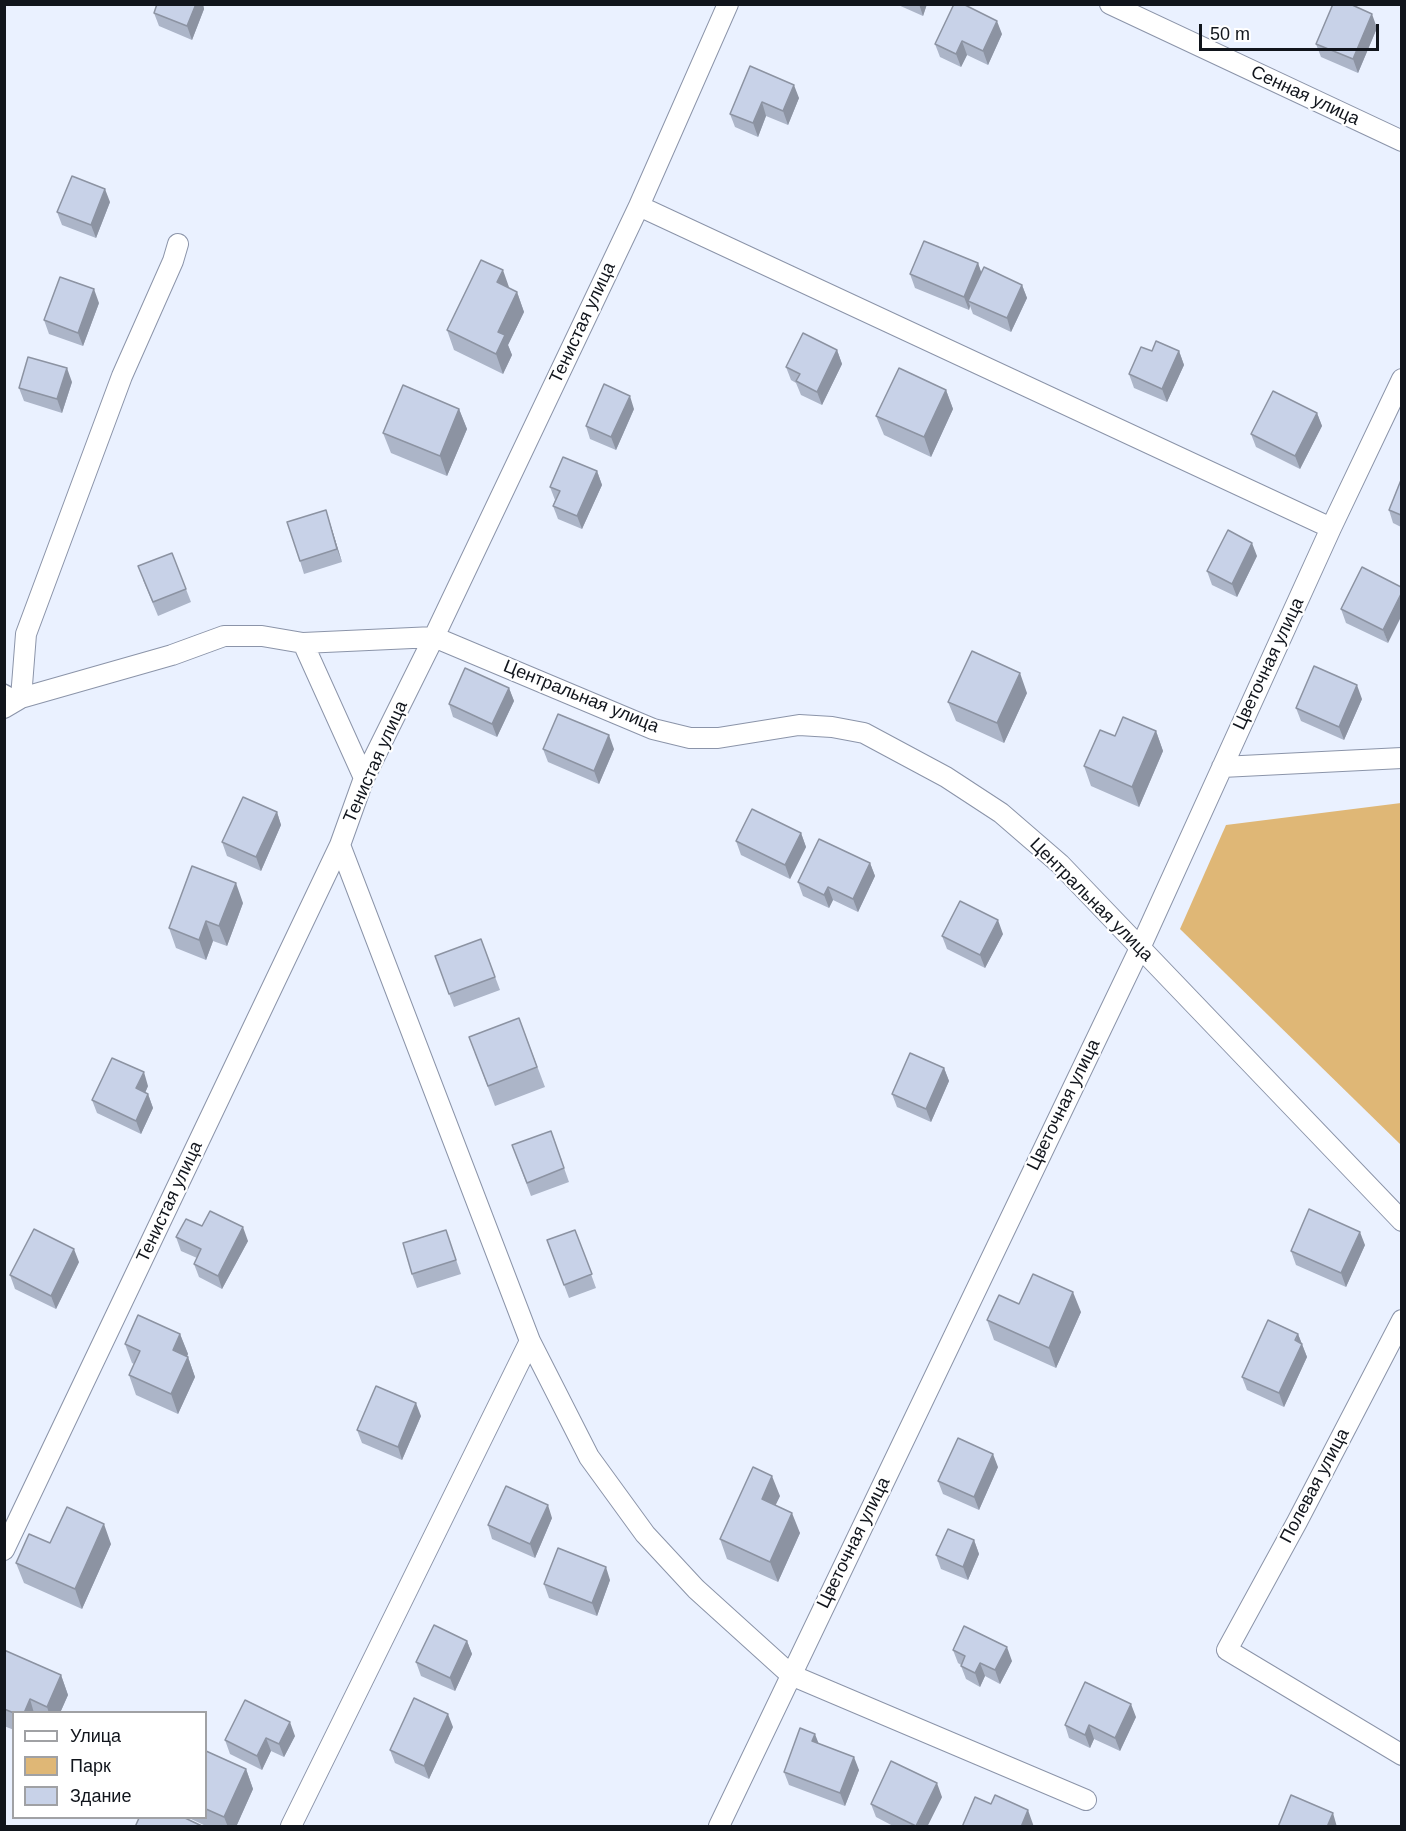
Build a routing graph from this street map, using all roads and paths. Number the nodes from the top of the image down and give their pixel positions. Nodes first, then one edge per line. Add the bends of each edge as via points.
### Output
1 (728, 4) edge
2 (1110, 4) edge
3 (1401, 141) edge
4 (639, 206) junction
5 (178, 244) dead end
6 (1401, 379) edge
7 (1331, 528) junction
8 (434, 637) junction
9 (303, 643) junction
10 (10, 698) edge
11 (1401, 758) edge
12 (1222, 768) junction
13 (364, 778) junction
14 (340, 845) junction
15 (1140, 948) junction
16 (1401, 1221) edge
17 (1401, 1320) edge
18 (530, 1341) junction
19 (4, 1550) edge
20 (790, 1675) junction
21 (1401, 1755) edge
22 (1086, 1800) dead end
23 (291, 1827) edge
24 (719, 1827) edge

1 - 4 street, Тенистая улица
2 - 3 street, Сенная улица
4 - 7 street
4 - 8 street, Тенистая улица
5 - 10 street via 122,376 26,633
6 - 7 street, Цветочная улица
7 - 12 street, Цветочная улица
8 - 9 street
8 - 13 street, Тенистая улица
8 - 15 street, Центральная улица via 653,729 690,738 718,738 799,725 864,733 946,777 1000,813 1060,864
9 - 10 street via 262,636 224,636 172,655
9 - 13 street
11 - 12 street
12 - 15 street, Цветочная улица
13 - 14 street, Тенистая улица
14 - 18 street
14 - 19 street, Тенистая улица
15 - 16 street, Центральная улица
15 - 20 street, Цветочная улица
17 - 21 street, Полевая улица via 1227,1650
18 - 20 street via 589,1457 645,1534 696,1589
18 - 23 street
20 - 22 street
20 - 24 street, Цветочная улица

